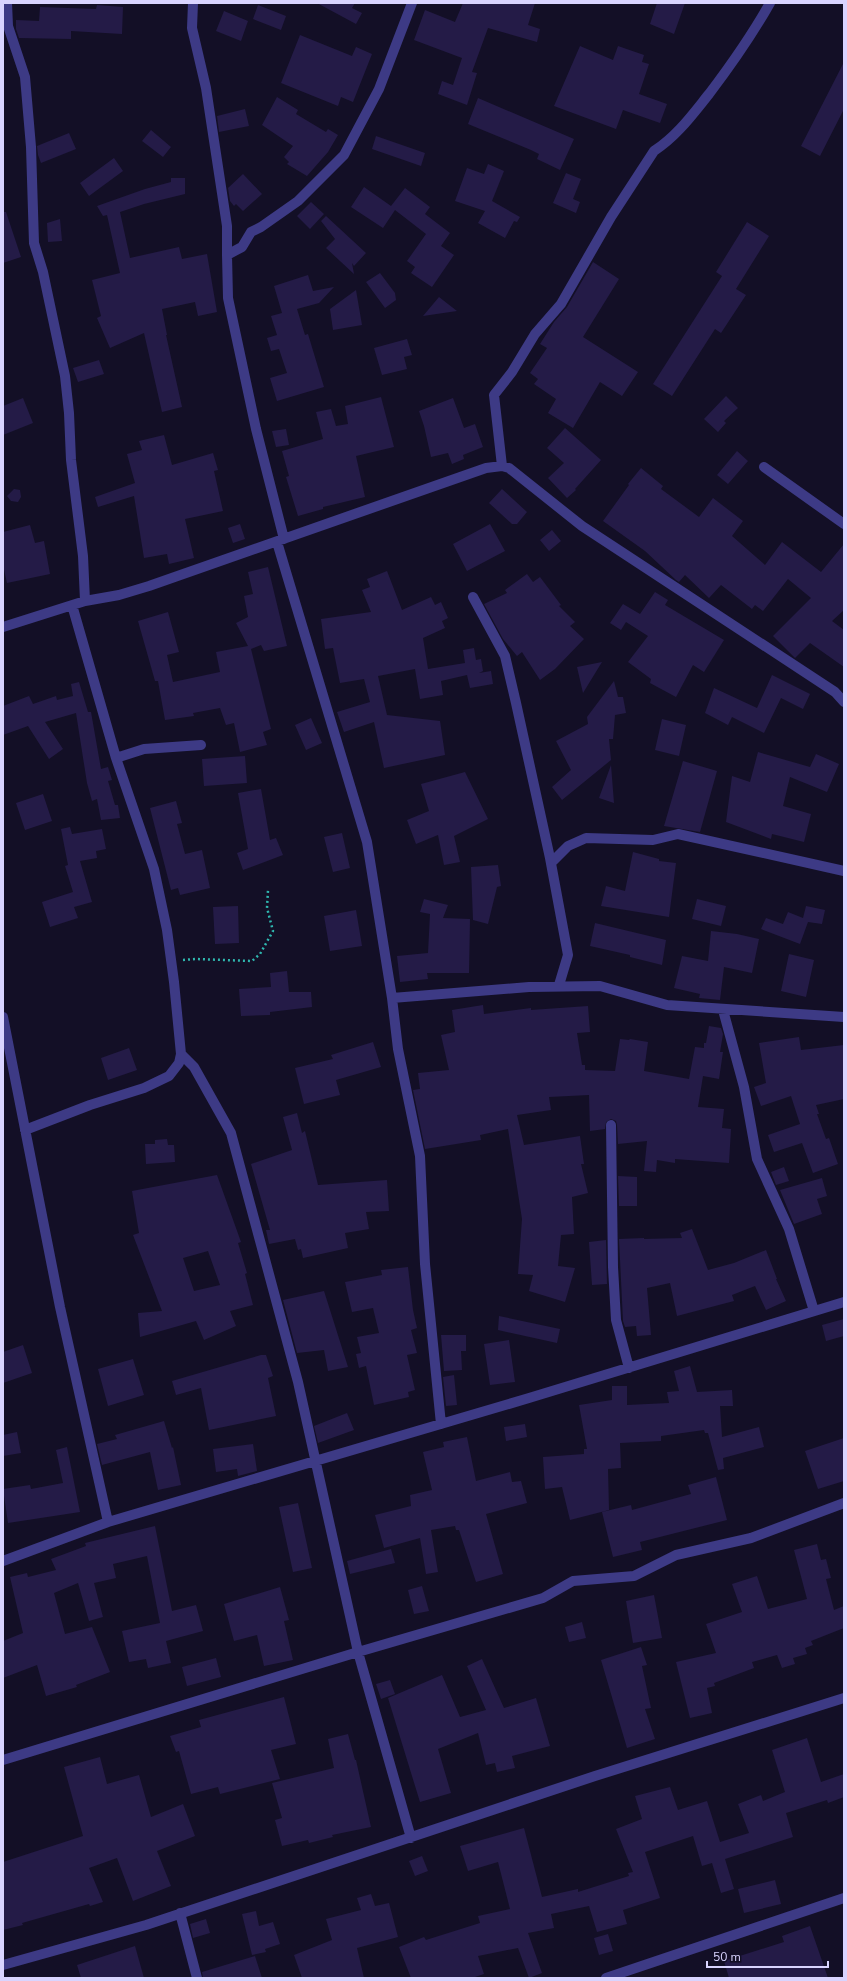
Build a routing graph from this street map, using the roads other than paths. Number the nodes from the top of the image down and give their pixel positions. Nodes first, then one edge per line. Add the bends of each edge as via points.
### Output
1 (7, 3) edge
2 (193, 3) edge
3 (412, 3) edge
4 (770, 3) edge
5 (227, 255) junction
6 (502, 466) junction
7 (764, 467) dead end
8 (844, 524) edge
9 (280, 541) junction
10 (473, 597) dead end
11 (85, 601) junction
12 (72, 605) junction
13 (3, 626) edge
14 (844, 702) edge
15 (201, 745) dead end
16 (116, 758) junction
17 (551, 863) junction
18 (844, 871) edge
19 (559, 985) junction
20 (392, 998) junction
21 (723, 1010) junction
22 (3, 1017) edge
23 (844, 1017) edge
24 (181, 1054) junction
25 (611, 1125) dead end
26 (25, 1130) junction
27 (844, 1302) edge
28 (814, 1311) junction
29 (629, 1368) junction
30 (440, 1424) junction
31 (315, 1461) junction
32 (844, 1503) edge
33 (108, 1522) junction
34 (3, 1561) edge
35 (358, 1652) junction
36 (844, 1698) edge
37 (3, 1760) edge
38 (411, 1838) junction
39 (844, 1898) edge
40 (180, 1913) junction
41 (3, 1965) edge
42 (197, 1978) edge
43 (606, 1978) edge

1 - 11 street via 8,26 25,77 31,147 34,243 53,316 68,398 71,460 83,556
2 - 5 street via 192,28 206,88 227,226
3 - 5 street via 379,89 344,155 298,201 251,232 242,247
4 - 6 street via 754,32 685,124 654,151 611,217 561,304 535,334 512,372 494,395
5 - 9 street via 228,298
6 - 9 street via 486,468
6 - 14 street via 509,468 582,526 835,692
7 - 8 street
9 - 11 street via 149,586
9 - 20 street via 367,842
10 - 17 street via 505,656
11 - 12 street
12 - 13 street
12 - 16 street
15 - 16 street via 144,749
16 - 24 street via 154,869 171,961
17 - 18 street via 568,846 586,838 653,840 678,834
17 - 19 street via 568,955
19 - 20 street
19 - 21 street via 600,986 667,1004
20 - 30 street via 398,1049 420,1156 425,1264
21 - 23 street
21 - 28 street via 744,1087 757,1159 789,1229
22 - 26 street
24 - 26 street via 179,1063 169,1076 144,1088
24 - 31 street via 194,1067 231,1133 298,1382
25 - 29 street via 616,1320
26 - 33 street via 60,1307
27 - 28 street
28 - 29 street
29 - 30 street
30 - 31 street
31 - 33 street
31 - 35 street
32 - 35 street via 751,1538 676,1555 634,1576 573,1582 543,1598
33 - 34 street
35 - 37 street
35 - 38 street
36 - 38 street via 594,1776
38 - 40 street
39 - 43 street
40 - 41 street
40 - 42 street

